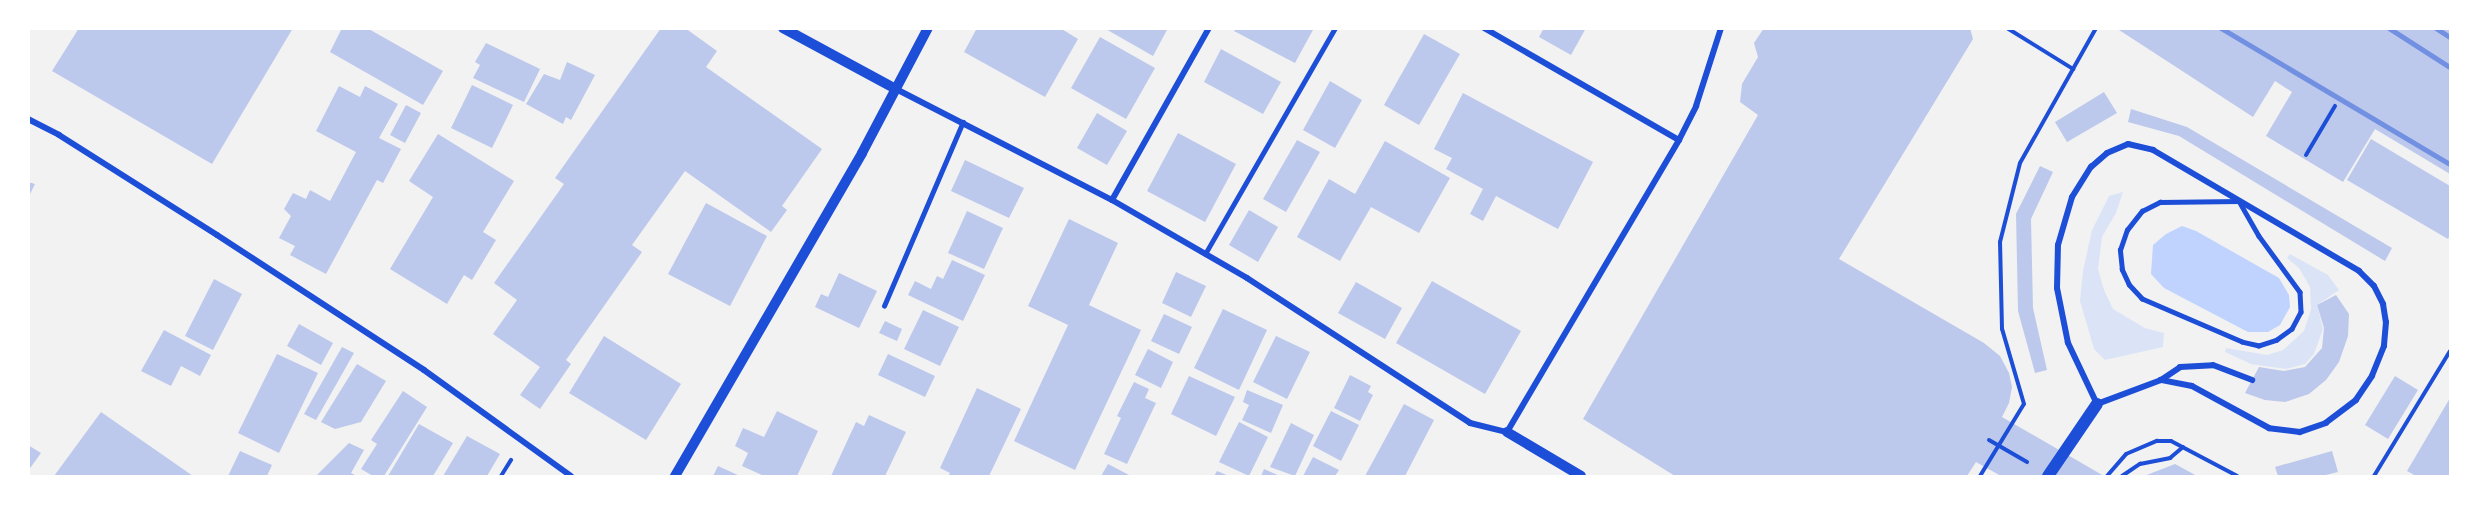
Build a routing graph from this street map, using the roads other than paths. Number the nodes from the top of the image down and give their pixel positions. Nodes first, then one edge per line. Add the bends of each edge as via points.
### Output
1 (783, 28) edge
2 (928, 28) edge
3 (1209, 28) edge
4 (1335, 28) edge
5 (1484, 28) edge
6 (1721, 28) edge
7 (896, 89) junction
8 (28, 118) edge
9 (963, 122) junction
10 (1678, 140) junction
11 (1112, 200) junction
12 (2239, 201) junction
13 (1205, 254) junction
14 (884, 306) dead end
15 (2161, 380) junction
16 (2252, 380) dead end
17 (2097, 404) junction
18 (1507, 432) junction
19 (571, 477) edge
20 (675, 477) edge
21 (1581, 477) edge
22 (2048, 477) edge

1 - 7 street
2 - 7 street
3 - 11 street
4 - 13 lane
5 - 10 street
6 - 10 street via 1696,106
7 - 9 street
7 - 20 street
8 - 19 street via 424,370
9 - 11 street
9 - 14 lane
10 - 18 street
11 - 13 street
12 - 12 lane via 2300,292 2301,312 2292,329 2259,346 2142,299 2122,270 2120,250 2127,230 2142,211 2160,202
12 - 15 street via 2359,271 2374,286 2386,322 2384,346 2372,376 2356,400 2326,423 2300,432 2269,428 2192,387
12 - 17 street via 2153,150 2128,144 2107,153 2091,167 2072,197 2058,245 2057,288 2068,343
13 - 18 street via 1470,423
15 - 16 street via 2180,367 2213,365
15 - 17 street
17 - 22 main road
18 - 21 street

